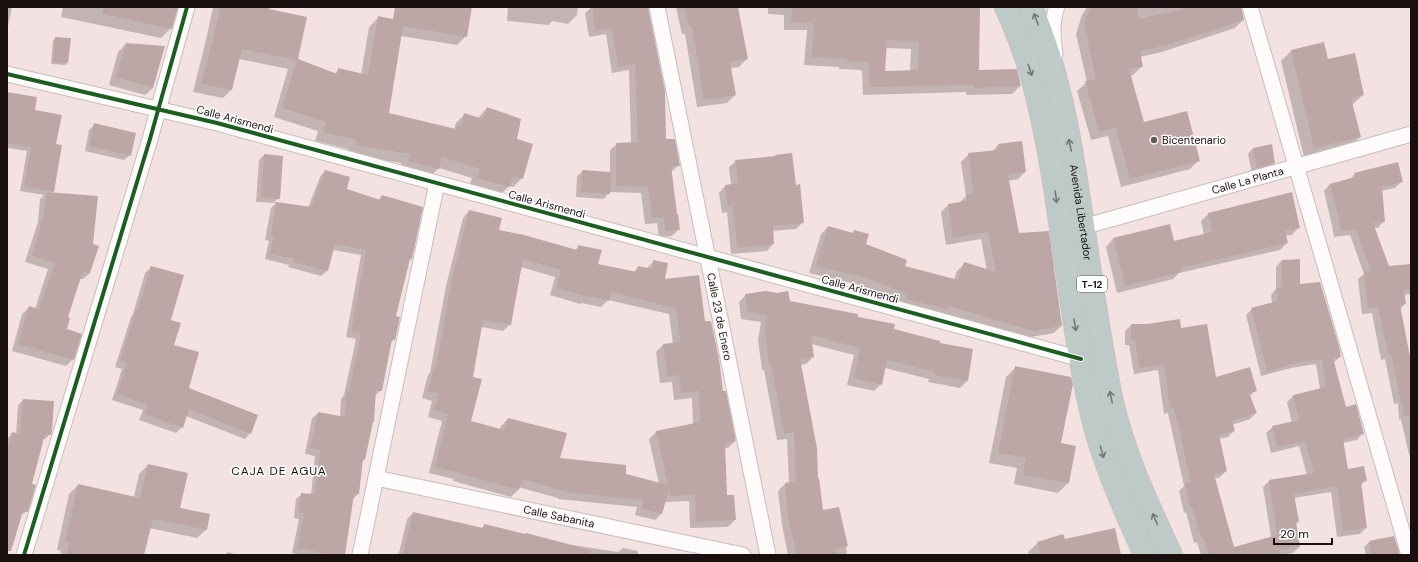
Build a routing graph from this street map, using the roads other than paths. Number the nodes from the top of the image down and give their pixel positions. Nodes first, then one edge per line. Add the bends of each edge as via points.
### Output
1 (187, 7) edge
2 (657, 7) edge
3 (1006, 7) edge
4 (1031, 7) edge
5 (1057, 7) edge
6 (1250, 7) edge
7 (7, 74) edge
8 (1056, 77) junction
9 (158, 109) junction
10 (1411, 134) edge
11 (1296, 167) junction
12 (437, 183) junction
13 (1083, 227) junction
14 (707, 257) junction
15 (1081, 359) junction
16 (376, 478) junction
17 (24, 555) edge
18 (360, 555) edge
19 (743, 555) edge
20 (768, 555) edge
21 (1145, 555) edge
22 (1170, 555) edge
23 (1409, 555) edge

1 - 9 street
2 - 14 street, Calle 23 de Enero
3 -> 15 highway, Avenida Libertador / T-12 via 1027,61 1041,115
8 -> 4 highway, Avenida Libertador / T-12
5 - 8 street via 1053,31
6 - 11 street
7 - 9 street, Calle Arismendi
13 -> 8 highway, Avenida Libertador / T-12 via 1073,155
9 - 12 street, Calle Arismendi
9 - 17 street
10 - 11 street, Calle La Planta
11 - 13 street, Calle La Planta
11 - 23 street
12 - 14 street, Calle Arismendi
12 - 16 street
22 -> 13 highway, Avenida Libertador / T-12 via 1134,474 1118,426
14 - 15 street, Calle Arismendi
14 - 20 street, Calle 23 de Enero
15 -> 21 highway, Avenida Libertador / T-12 via 1088,402 1104,459
16 - 18 street
16 - 19 street, Calle Sabanita

